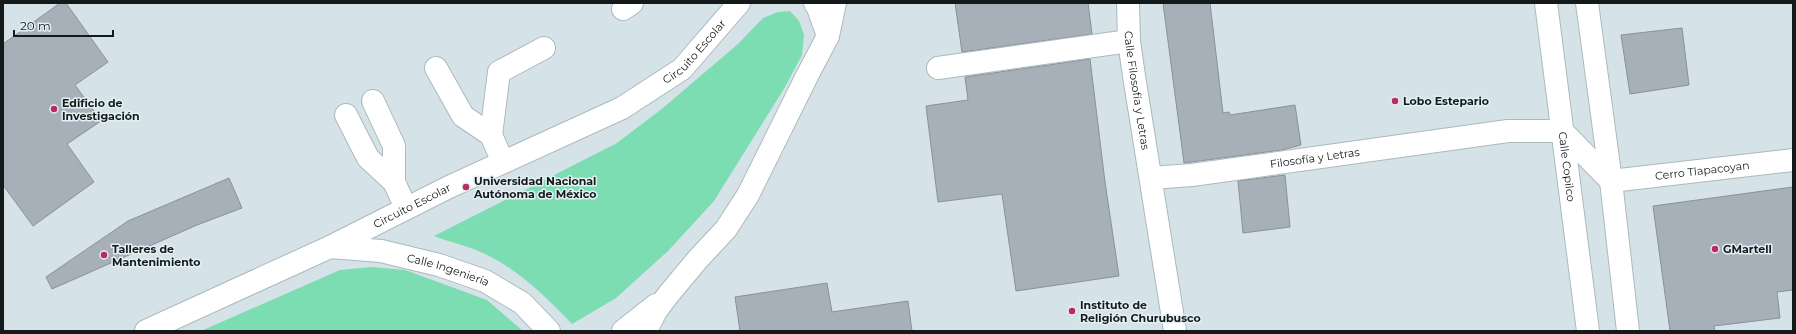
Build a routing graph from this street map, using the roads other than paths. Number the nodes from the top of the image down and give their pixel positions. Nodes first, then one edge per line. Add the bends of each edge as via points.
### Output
1 (739, 3) edge
2 (815, 3) edge
3 (835, 3) edge
4 (1128, 3) edge
5 (1546, 3) edge
6 (1587, 3) edge
7 (828, 36) junction
8 (1129, 41) junction
9 (544, 48) dead end
10 (436, 68) dead end
11 (938, 68) dead end
12 (373, 101) dead end
13 (346, 115) dead end
14 (1562, 131) junction
15 (491, 135) junction
16 (1793, 160) edge
17 (503, 162) junction
18 (1151, 178) junction
19 (1611, 181) junction
20 (394, 182) junction
21 (406, 208) junction
22 (330, 247) junction
23 (668, 295) junction
24 (146, 331) edge
25 (549, 331) edge
26 (623, 331) edge
27 (646, 331) edge
28 (1175, 331) edge
29 (1588, 331) edge
30 (1628, 331) edge

1 - 17 street, Circuito Escolar via 682,69 622,108
2 - 7 street
3 - 7 street
4 - 8 street, Calle Filosofía y Letras
5 - 14 street, Calle Copilco
6 - 19 street
7 - 23 street via 748,195 726,229
8 - 11 street
8 - 18 street, Calle Filosofía y Letras
9 - 15 street via 499,72
10 - 15 street via 463,116
12 - 20 street via 394,146
13 - 20 street via 368,158
14 - 18 street, Filosofía y Letras via 1508,131 1192,175
14 - 19 street
14 - 29 street, Calle Copilco
15 - 17 street
16 - 19 street, Cerro Tlapacoyan
17 - 21 street, Circuito Escolar
18 - 28 street
19 - 30 street
20 - 21 street
21 - 22 street, Circuito Escolar
22 - 24 street, Circuito Escolar
22 - 25 street, Calle Ingeniería via 381,251 439,265 485,281 522,303
23 - 26 street
23 - 27 street

